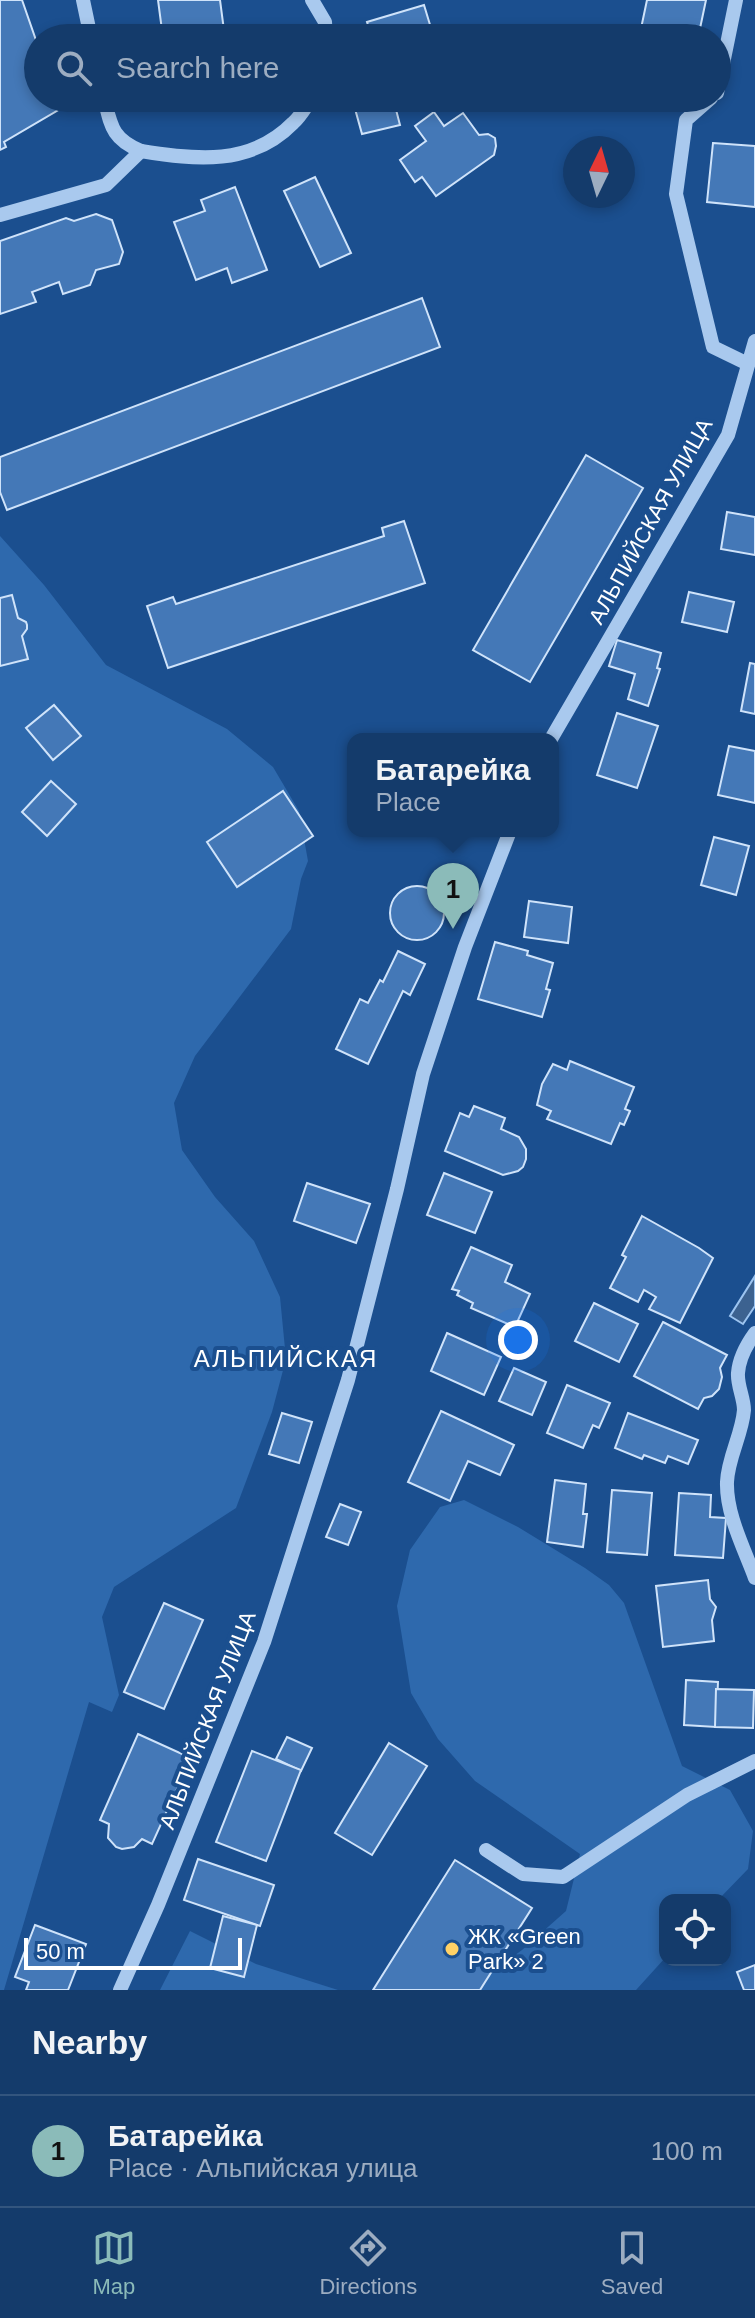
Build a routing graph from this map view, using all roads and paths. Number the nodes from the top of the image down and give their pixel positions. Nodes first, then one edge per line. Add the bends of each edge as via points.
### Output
1 (83, 0) edge
2 (312, 0) edge
3 (736, 0) edge
4 (88, 24) edge
5 (325, 24) edge
6 (731, 24) edge
7 (107, 112) edge
8 (301, 112) edge
9 (695, 112) edge
10 (141, 151) junction
11 (0, 215) edge
12 (755, 341) edge
13 (748, 364) junction
14 (554, 733) edge
15 (508, 837) edge
16 (755, 1333) edge
17 (755, 1578) edge
18 (755, 1761) edge
19 (486, 1850) dead end
20 (120, 1990) edge

1 - 4 street
2 - 5 street
3 - 6 street
7 - 10 street via 118,138
8 - 10 street via 259,149 245,154 208,158
9 - 13 street via 686,120 676,194 713,347
10 - 11 street via 106,185
12 - 13 street, АЛЬПИЙСКАЯ УЛИЦА
13 - 14 street, АЛЬПИЙСКАЯ УЛИЦА via 728,435
15 - 20 street, АЛЬПИЙСКАЯ УЛИЦА via 423,1074 348,1380 264,1642
16 - 17 street via 738,1373 744,1407 727,1484 732,1515
18 - 19 street via 687,1795 563,1877 523,1874

